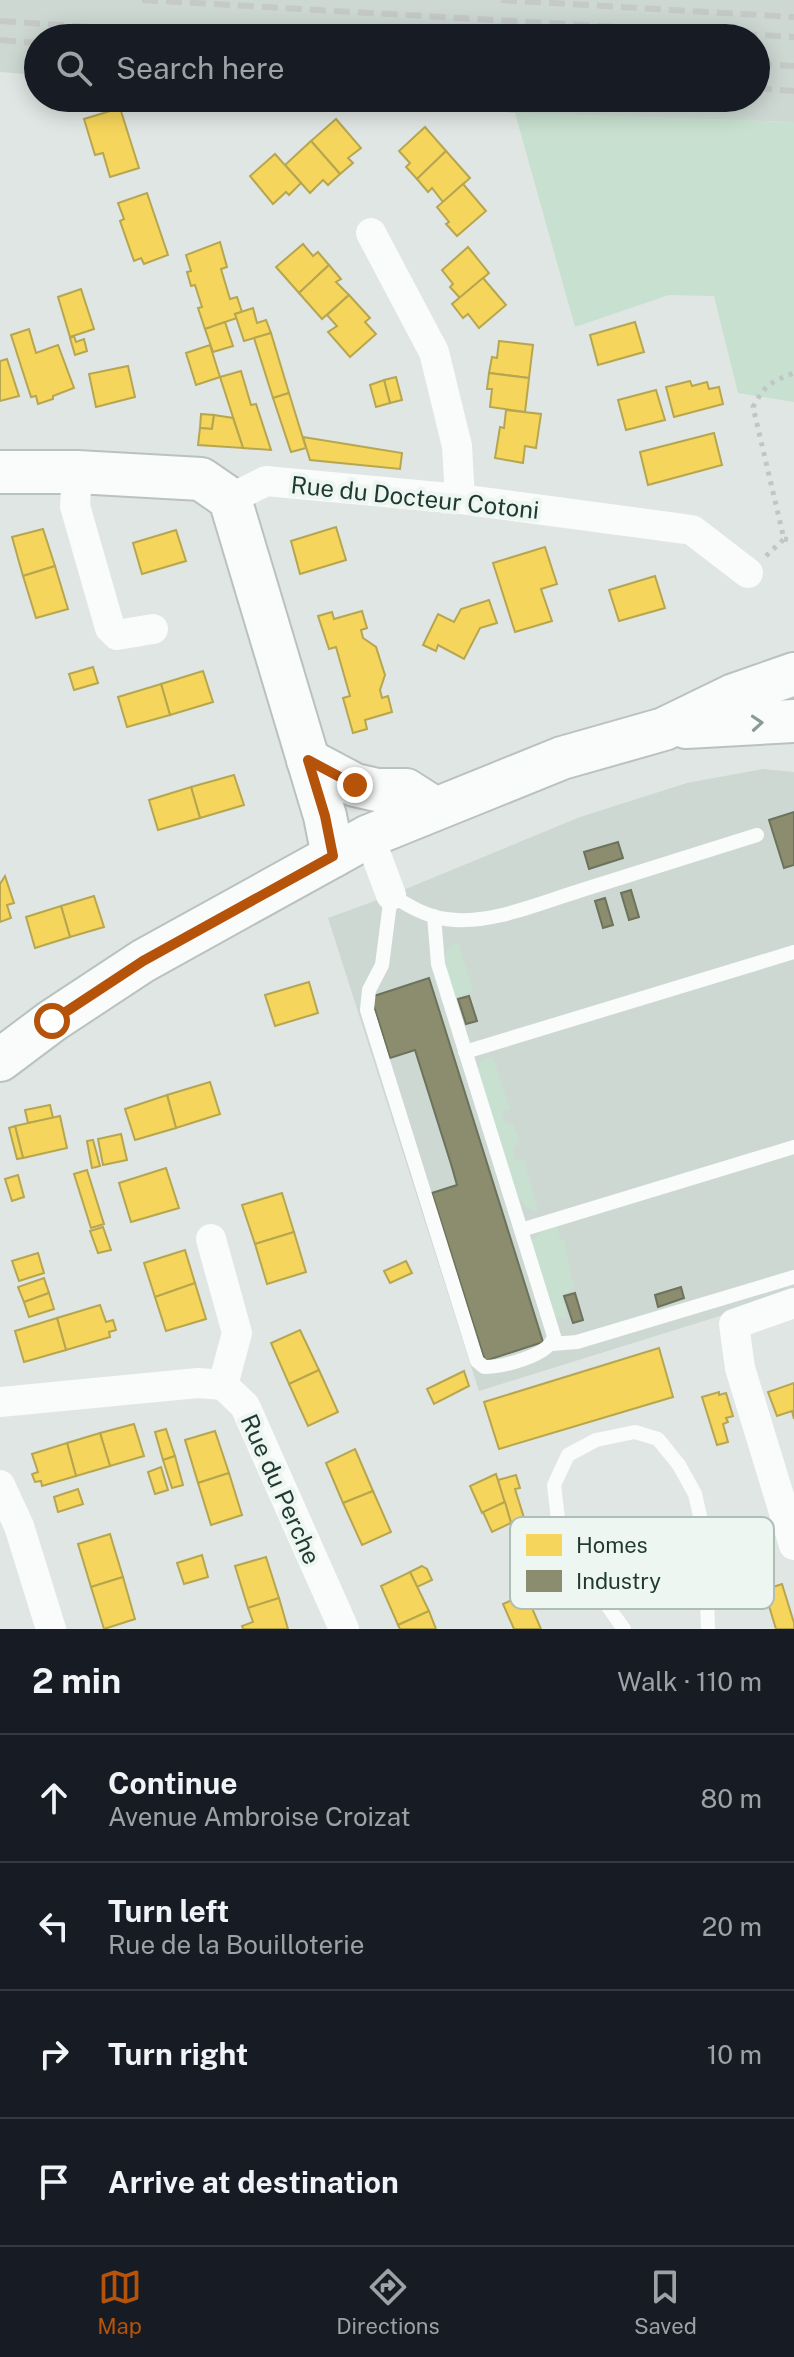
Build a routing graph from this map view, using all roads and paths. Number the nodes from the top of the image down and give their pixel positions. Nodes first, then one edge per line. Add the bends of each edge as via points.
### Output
1 (371, 233) dead end
2 (794, 373) edge
3 (0, 472) edge
4 (77, 472) junction
5 (230, 499) junction
6 (460, 499) junction
7 (784, 539) junction
8 (794, 540) edge
9 (748, 573) joint
10 (153, 629) dead end
11 (794, 674) edge
12 (794, 721) edge
13 (664, 729) junction
14 (308, 760) junction
15 (434, 808) junction
16 (757, 835) dead end
17 (369, 836) junction
18 (333, 856) junction
19 (391, 895) junction
20 (434, 916) junction
21 (794, 952) edge
22 (465, 1052) junction
23 (0, 1060) edge
24 (794, 1147) edge
25 (521, 1230) junction
26 (211, 1239) dead end
27 (794, 1277) edge
28 (794, 1303) edge
29 (552, 1344) junction
30 (223, 1385) junction
31 (0, 1402) edge
32 (0, 1485) edge
33 (558, 1517) edge
34 (700, 1517) edge
35 (794, 1545) edge
36 (610, 1609) edge
37 (707, 1609) edge
38 (51, 1629) edge
39 (344, 1629) edge
40 (624, 1629) edge
41 (708, 1629) edge

1 - 6 street via 434,352 457,446
2 - 7 path via 771,382 753,407
3 - 4 main road
4 - 5 main road via 201,479
4 - 10 street via 75,506 110,628 117,635
5 - 6 street, Rue du Docteur Cotoni via 266,481
5 - 14 main road
6 - 9 street, Rue du Docteur Cotoni via 692,530
7 - 8 path
7 - 9 path
11 - 13 main road via 734,695
13 -> 12 main road
13 - 15 main road via 562,758
14 - 15 main road via 355,785 406,790
14 - 18 main road
15 - 17 main road
16 - 20 lane via 520,909 479,919
17 - 18 main road
17 - 19 street
18 - 23 main road via 143,961
19 - 20 lane
19 - 29 lane via 382,965 369,990 367,1010 477,1361 495,1367 543,1352
20 - 22 lane via 438,964
21 - 22 lane
22 - 25 lane
24 - 25 lane
25 - 29 lane via 554,1336
26 - 30 street via 237,1333
27 - 29 lane via 577,1342
28 - 35 street via 734,1324 740,1368
30 - 31 street
30 - 39 street, Rue du Perche via 245,1406
32 - 38 street via 19,1526
33 - 34 lane via 554,1485 568,1455 596,1440 635,1432 658,1439 679,1465
36 - 40 lane
37 - 41 lane

